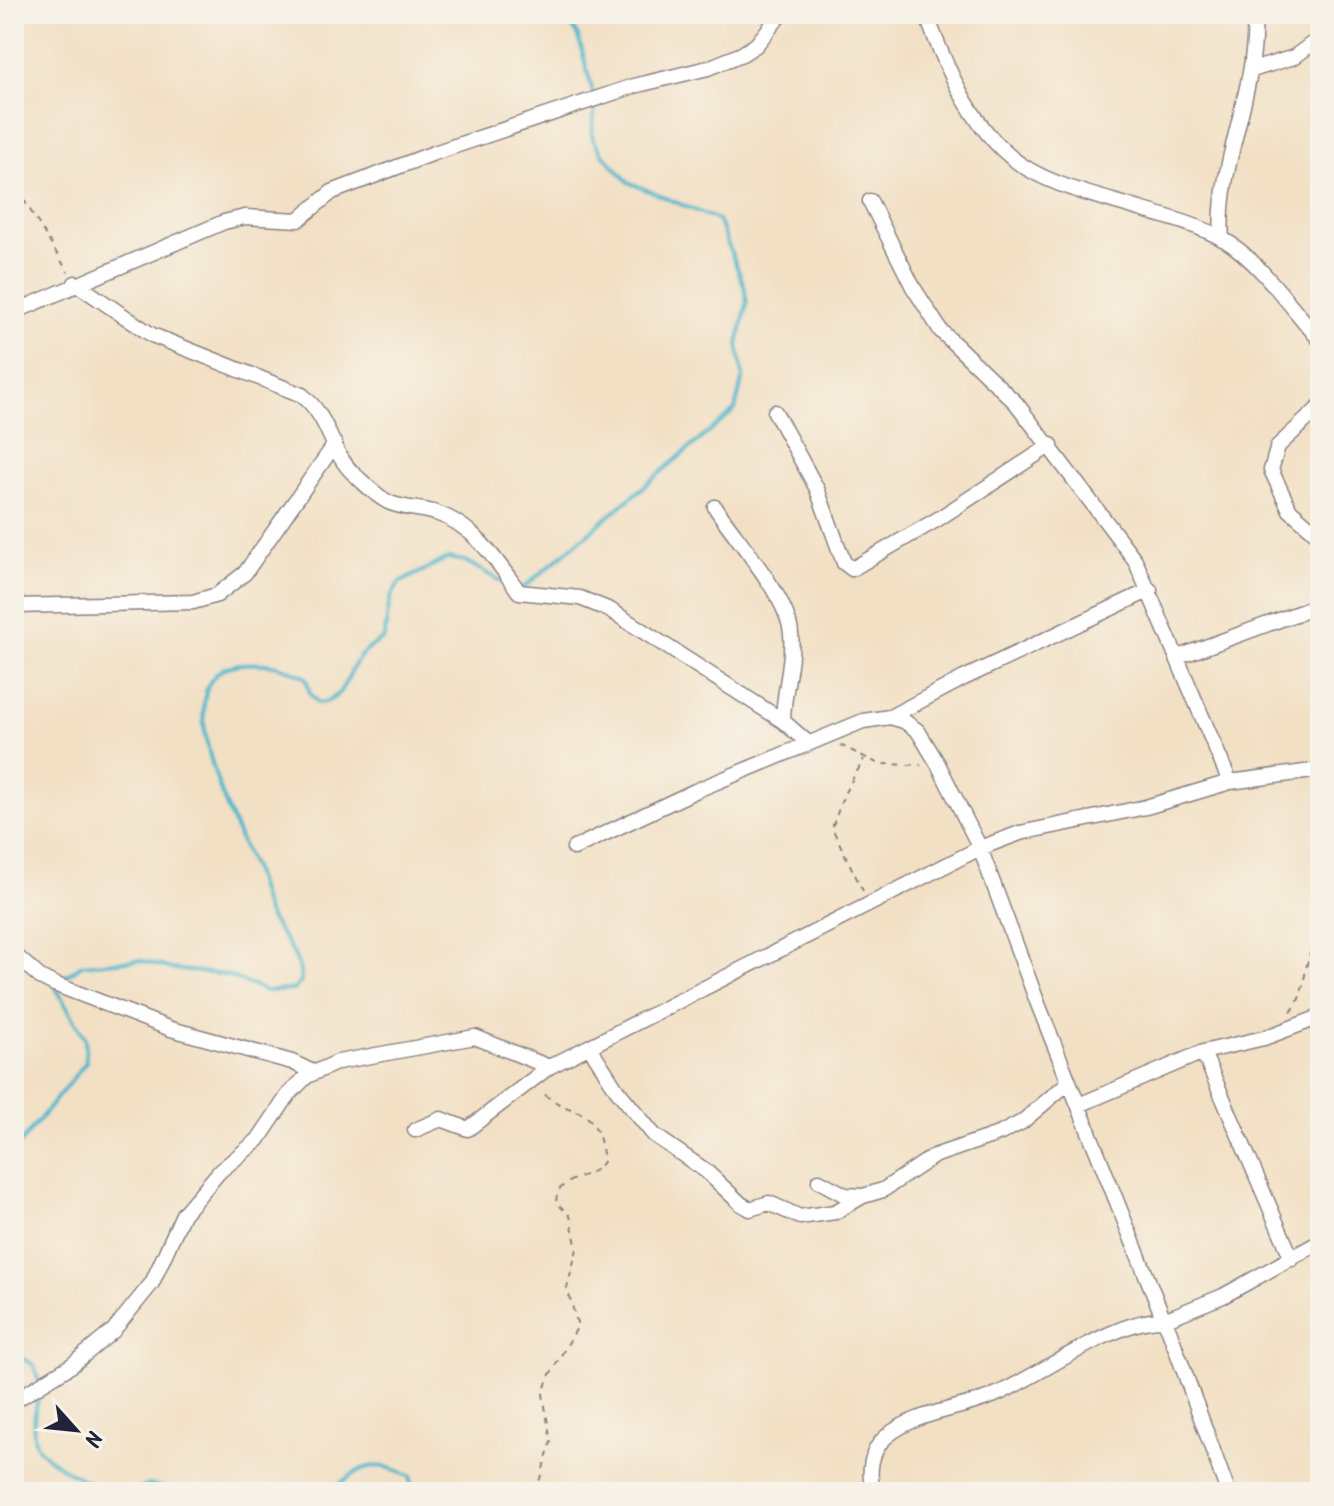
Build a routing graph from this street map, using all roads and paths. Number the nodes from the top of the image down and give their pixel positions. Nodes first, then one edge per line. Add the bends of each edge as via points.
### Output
1 (781, 14) edge
2 (926, 14) edge
3 (1254, 14) edge
4 (1320, 38) edge
5 (1252, 70) junction
6 (14, 192) edge
7 (870, 201) dead end
8 (1222, 239) junction
9 (75, 283) junction
10 (14, 312) edge
11 (1320, 340) edge
12 (1320, 407) edge
13 (775, 412) dead end
14 (335, 444) junction
15 (1051, 445) junction
16 (715, 507) dead end
17 (1320, 536) edge
18 (1150, 590) junction
19 (1320, 605) edge
20 (14, 606) edge
21 (1178, 657) junction
22 (890, 717) junction
23 (783, 721) junction
24 (825, 737) junction
25 (808, 743) junction
26 (864, 759) junction
27 (938, 764) junction
28 (1319, 772) edge
29 (1230, 782) junction
30 (574, 848) dead end
31 (980, 848) junction
32 (868, 903) junction
33 (1320, 937) edge
34 (14, 954) edge
35 (1320, 1017) edge
36 (1285, 1018) dead end
37 (591, 1049) junction
38 (1203, 1052) junction
39 (549, 1067) junction
40 (313, 1072) junction
41 (532, 1082) junction
42 (1069, 1082) junction
43 (1079, 1105) junction
44 (415, 1130) dead end
45 (819, 1181) dead end
46 (863, 1196) junction
47 (1320, 1242) edge
48 (1292, 1259) junction
49 (1164, 1320) junction
50 (14, 1401) edge
51 (536, 1492) edge
52 (873, 1492) edge
53 (1228, 1492) edge

1 - 9 street via 756,45 708,68 634,86 420,158 332,192 298,220 245,217 224,222
2 - 8 street via 938,46 999,148 1027,169 1062,184
3 - 5 street
4 - 5 street via 1294,57
5 - 8 street via 1223,202
6 - 9 path
7 - 15 street via 941,331
8 - 11 street
9 - 10 street
9 - 14 street via 152,335 302,395 317,407
12 - 17 street via 1278,446 1271,470 1290,510
13 - 15 street via 817,489 844,563 852,569
14 - 20 street via 245,573 217,595 193,602
14 - 23 street via 353,473 388,502 435,513 470,532 519,592 580,598 610,610
15 - 18 street via 1114,529
16 - 23 street via 771,585 790,624
18 - 21 street
18 - 22 street
19 - 21 street
21 - 29 street
22 - 24 street via 863,721
22 - 27 street via 918,731
23 - 25 street
24 - 25 street
24 - 26 path
25 - 30 street
26 - 27 path via 894,766
26 - 32 path via 832,828
27 - 31 street
28 - 29 street
29 - 31 street via 1146,807 1020,833
31 - 32 street
31 - 42 street
32 - 37 street
33 - 36 path via 1311,946 1302,992
34 - 40 street via 54,984 171,1029
35 - 38 street via 1264,1038
37 - 39 street
37 - 46 street via 649,1130 745,1207 773,1204 800,1217 835,1212
38 - 43 street
38 - 48 street
39 - 40 street via 475,1037 350,1059
39 - 41 street
40 - 50 street via 289,1094 258,1140 220,1171 183,1214 152,1283 113,1331 72,1365
41 - 44 street via 468,1129 441,1119
41 - 51 path via 554,1103 587,1116 601,1141 604,1160 557,1193 556,1202 570,1216 577,1249 567,1288 578,1326 543,1394 551,1442
42 - 43 street
42 - 46 street via 1022,1122 934,1156 883,1190
43 - 49 street
45 - 46 street via 845,1195
47 - 48 street
48 - 49 street
49 - 52 street via 1127,1327 995,1395 900,1428 886,1437 874,1456
49 - 53 street

